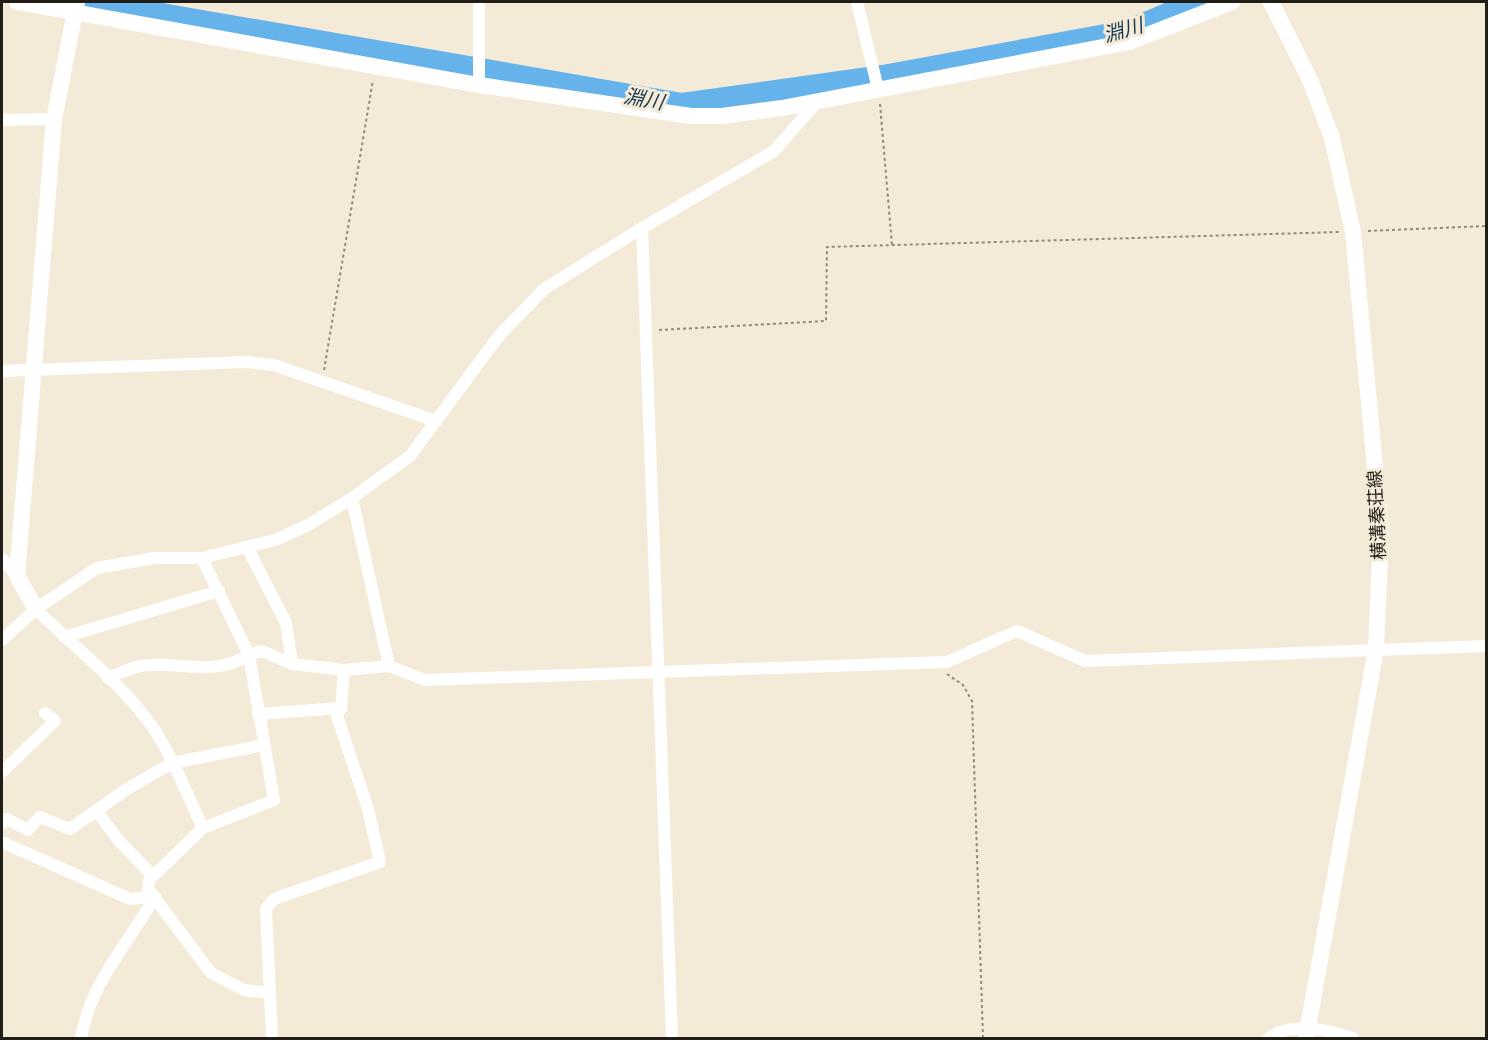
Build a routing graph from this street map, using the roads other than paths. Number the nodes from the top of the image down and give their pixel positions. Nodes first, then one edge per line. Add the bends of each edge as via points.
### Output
1 (16, 2) edge
2 (479, 2) edge
3 (856, 2) edge
4 (1232, 2) edge
5 (1271, 2) edge
6 (76, 7) edge
7 (479, 85) junction
8 (878, 89) junction
9 (818, 102) junction
10 (54, 119) junction
11 (2, 120) edge
12 (642, 228) junction
13 (34, 370) junction
14 (2, 371) edge
15 (436, 422) junction
16 (352, 498) junction
17 (247, 547) junction
18 (202, 558) junction
19 (2, 559) edge
20 (16, 576) junction
21 (219, 591) junction
22 (36, 609) junction
23 (64, 637) junction
24 (2, 640) edge
25 (1486, 646) edge
26 (1376, 649) junction
27 (249, 655) junction
28 (292, 664) junction
29 (389, 666) junction
30 (344, 670) junction
31 (658, 671) junction
32 (108, 678) junction
33 (341, 708) junction
34 (45, 713) dead end
35 (258, 714) junction
36 (264, 745) junction
37 (172, 764) junction
38 (2, 771) edge
39 (96, 810) junction
40 (2, 823) edge
41 (203, 828) junction
42 (2, 842) edge
43 (153, 876) junction
44 (155, 897) junction
45 (270, 993) junction
46 (1307, 1033) edge
47 (81, 1038) edge
48 (272, 1038) edge
49 (672, 1038) edge
50 (1269, 1038) edge
51 (1353, 1038) edge

1 - 6 street
2 - 7 street
3 - 8 street
4 - 8 street via 1129,42
5 - 26 street, 横溝秦荘線 via 1310,80 1332,138 1353,232 1381,531
6 - 7 street
6 - 10 street
7 - 9 street via 691,116 722,116
8 - 9 street
9 - 12 street via 774,151
10 - 11 street
10 - 13 street
12 - 15 street via 544,289 498,337
12 - 31 street
13 - 14 street
13 - 15 street via 246,362 274,365
13 - 20 street
15 - 16 street via 410,456
16 - 17 street via 278,539
16 - 29 street
17 - 18 street
17 - 28 street via 286,623
18 - 21 street
18 - 22 street via 154,558 97,568
19 - 20 street
20 - 22 street
21 - 23 street
21 - 27 street
22 - 23 street
22 - 24 street
23 - 32 street
25 - 26 street
26 - 31 street via 1085,661 1017,631 947,662
26 - 46 street, 横溝秦荘線
27 - 28 street via 262,651
27 - 32 street via 233,664 203,668 145,665
27 - 35 street
28 - 30 street
29 - 30 street
29 - 31 street via 425,680
30 - 33 street
31 - 49 street
32 - 37 street via 149,723
33 - 35 street
33 - 45 street via 337,716 368,809 380,862 274,899 266,909
34 - 38 street via 55,721
35 - 36 street
36 - 37 street
36 - 41 street via 274,800
37 - 39 street
37 - 41 street
39 - 40 street via 70,828 40,817 28,830 8,819
39 - 43 street
41 - 43 street
42 - 44 street via 130,899
43 - 44 street via 148,889
44 - 45 street via 211,973 244,990
44 - 47 street via 107,969 84,1020
45 - 48 street
46 - 50 street via 1275,1034
46 - 51 street

